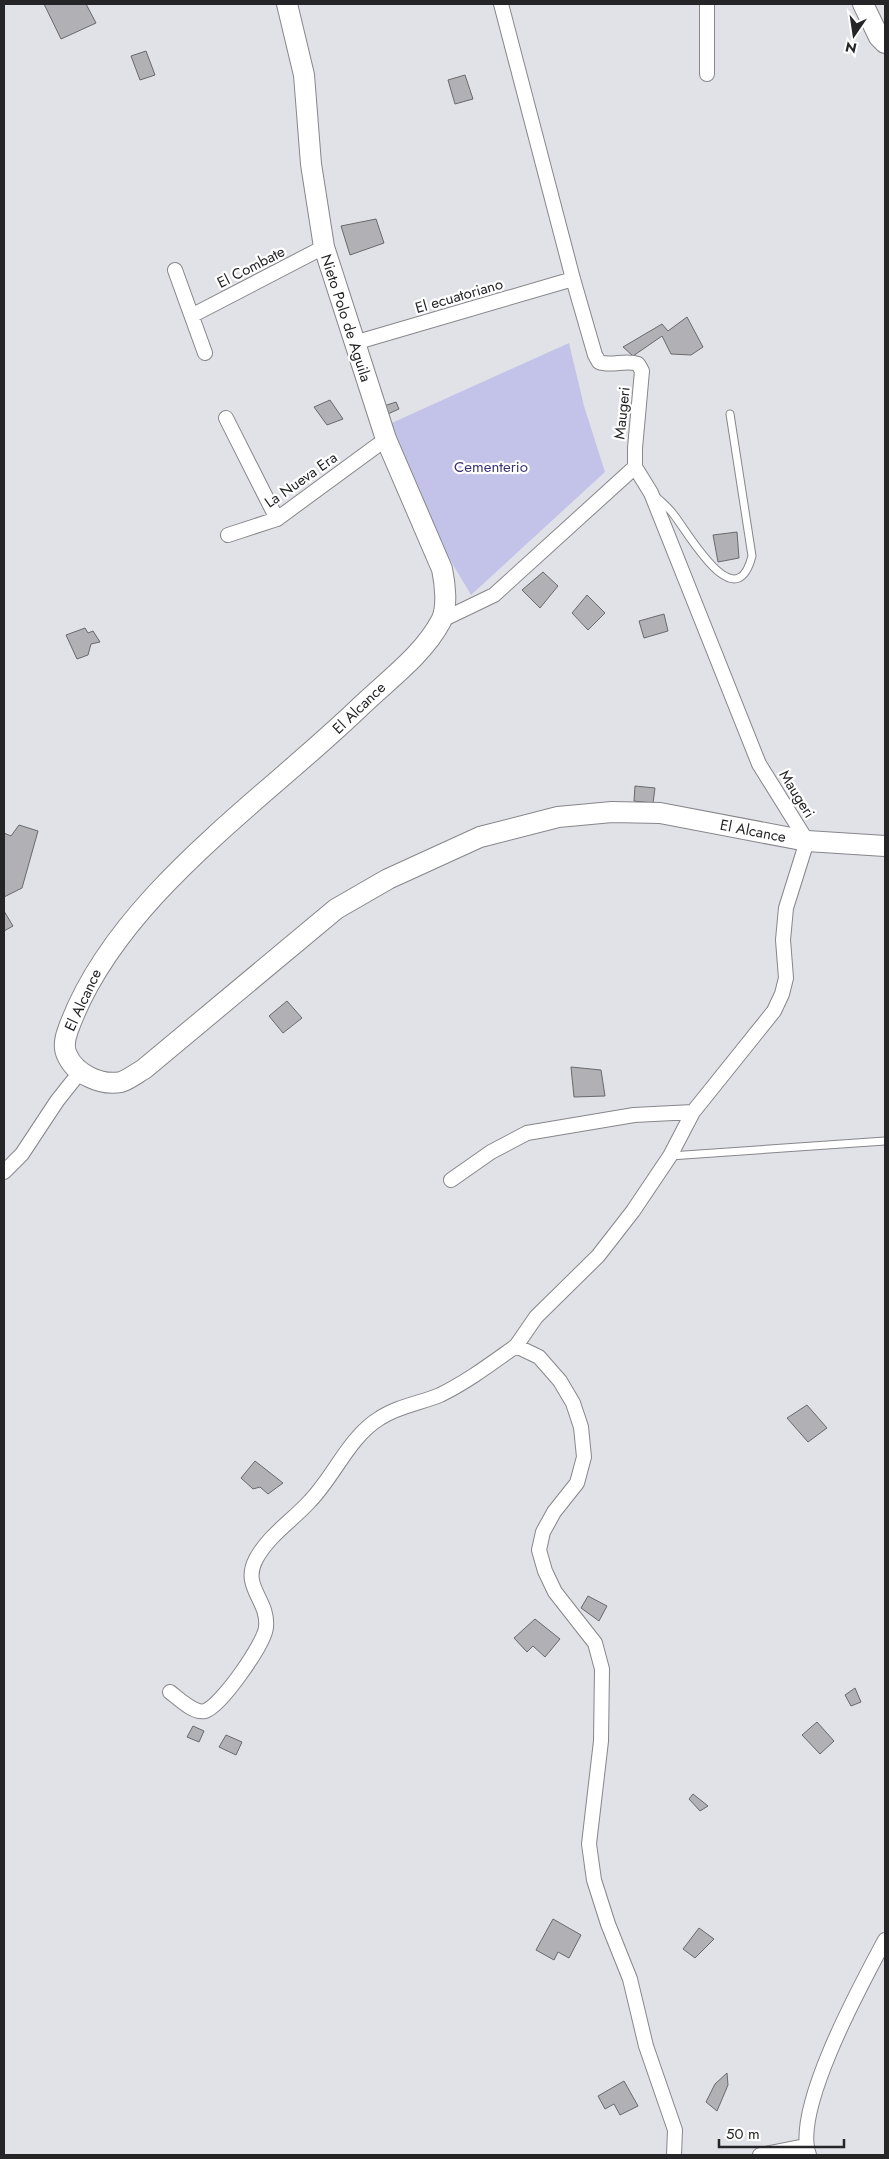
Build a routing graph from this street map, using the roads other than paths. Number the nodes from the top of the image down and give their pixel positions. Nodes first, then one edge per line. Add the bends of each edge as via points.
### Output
1 (287, 4) edge
2 (500, 4) edge
3 (707, 4) edge
4 (862, 4) edge
5 (885, 43) edge
6 (707, 74) dead end
7 (324, 247) junction
8 (175, 270) dead end
9 (573, 279) junction
10 (193, 315) junction
11 (354, 343) junction
12 (205, 353) dead end
13 (730, 414) dead end
14 (226, 418) dead end
15 (386, 439) junction
16 (635, 467) junction
17 (651, 493) junction
18 (277, 519) junction
19 (228, 535) dead end
20 (442, 620) junction
21 (807, 840) junction
22 (885, 846) edge
23 (80, 1072) junction
24 (693, 1112) junction
25 (885, 1141) edge
26 (670, 1156) junction
27 (4, 1172) edge
28 (450, 1180) dead end
29 (516, 1346) junction
30 (170, 1692) dead end
31 (885, 1940) edge
32 (807, 2151) edge
33 (674, 2155) edge
34 (760, 2155) edge

1 - 7 street, Nieto Polo de Aguila via 304,75 310,164
2 - 9 street, Maugeri
3 - 6 street
4 - 5 street
7 - 10 street, El Combate
7 - 11 street, Nieto Polo de Aguila
8 - 10 street
9 - 11 street, El ecuatoriano
9 - 16 street, Maugeri via 599,362 606,365 630,361 638,364 642,371
10 - 12 street
11 - 15 street, Nieto Polo de Aguila
13 - 17 lane via 752,556 742,577 722,576 674,515
14 - 18 street
15 - 18 street, La Nueva Era
15 - 20 street, Nieto Polo de Aguila via 442,569 446,590
16 - 17 street, Maugeri
16 - 20 street, El Alcance via 494,595
17 - 21 street, Maugeri via 759,764
18 - 19 street, La Nueva Era
20 - 23 street, El Alcance via 418,652 320,746 203,846 101,961 64,1042 67,1056
21 - 22 street, El Alcance
21 - 23 street, El Alcance via 660,813 612,812 558,817 480,837 388,879 336,908 144,1069 121,1082 100,1082
21 - 24 street via 783,925 786,978 782,994 774,1011
23 - 27 street via 22,1154
24 - 26 street
24 - 28 street via 634,1115 527,1133 491,1152
25 - 26 lane
26 - 29 street via 598,1256 536,1316
29 - 30 street via 440,1395 380,1418 356,1439 311,1501 265,1543 255,1561 251,1581 264,1612 266,1627 262,1640 235,1682 204,1711 195,1710
29 - 33 street via 539,1357 560,1380 581,1427 584,1458 577,1483 554,1512 543,1532 539,1550 555,1592 595,1643 602,1669 601,1741 589,1844 594,1880 630,1979 646,2046 675,2130
31 - 32 street via 849,2006 820,2079 809,2115
32 - 34 street

